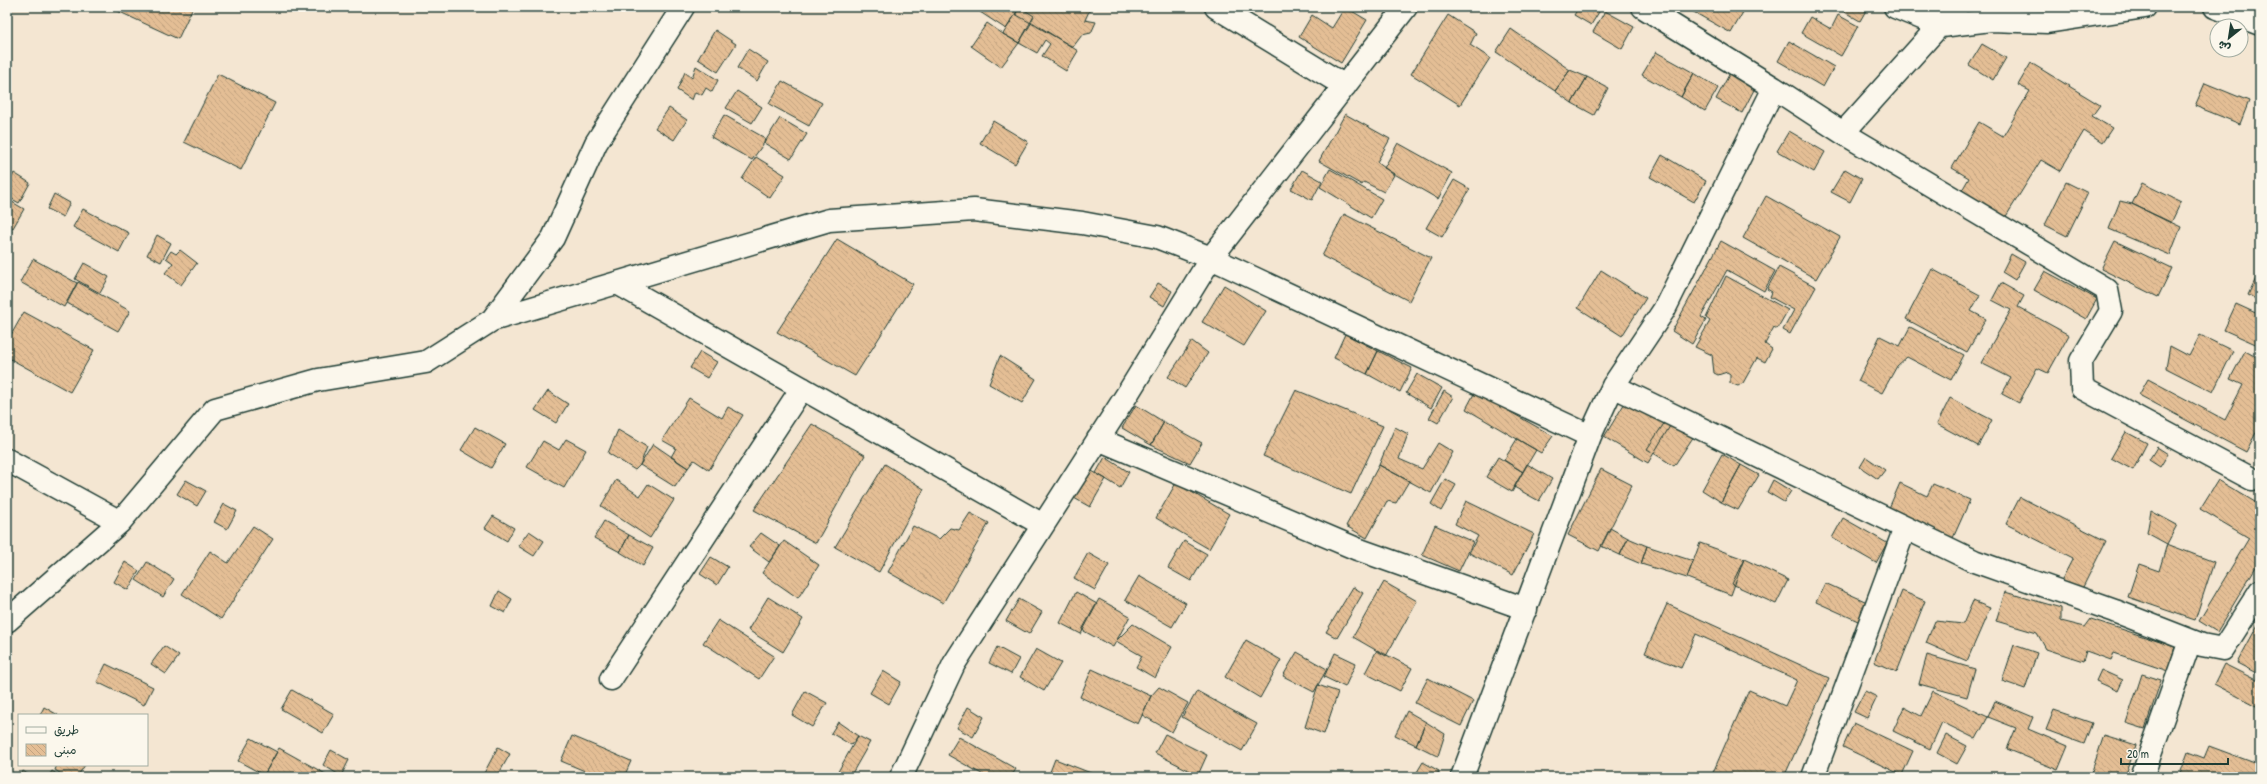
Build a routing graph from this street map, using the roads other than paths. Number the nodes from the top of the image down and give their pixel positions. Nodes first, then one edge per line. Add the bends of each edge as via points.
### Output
1 (683, 7) edge
2 (1216, 7) edge
3 (1406, 7) edge
4 (1643, 7) edge
5 (1895, 7) edge
6 (1956, 7) edge
7 (2145, 7) edge
8 (2215, 7) edge
9 (2260, 24) edge
10 (1940, 26) junction
11 (1344, 86) junction
12 (1774, 88) junction
13 (1843, 133) junction
14 (1212, 258) junction
15 (617, 283) junction
16 (492, 320) junction
17 (1613, 386) junction
18 (802, 388) junction
19 (1590, 436) junction
20 (1098, 439) junction
21 (7, 460) edge
22 (2257, 476) edge
23 (120, 522) junction
24 (1043, 525) junction
25 (1905, 528) junction
26 (2260, 591) edge
27 (1526, 609) junction
28 (7, 621) edge
29 (2190, 640) junction
30 (611, 679) dead end
31 (901, 777) edge
32 (1462, 777) edge
33 (1813, 777) edge
34 (2142, 777) edge

1 - 16 street via 596,143 553,238
2 - 11 street
3 - 11 street
4 - 12 street
5 - 10 street
6 - 10 street
7 - 10 street via 2047,22 1991,20
8 - 9 street
10 - 13 street
11 - 14 street
12 - 13 street
12 - 17 street via 1664,310
13 - 22 street via 2106,290 2110,311 2081,361 2082,388
14 - 15 street via 1157,237 1082,223 974,210 829,220
14 - 19 street
14 - 20 street
15 - 16 street
15 - 18 street
16 - 23 street via 426,362 318,380 215,409
17 - 19 street
17 - 25 street
18 - 24 street
18 - 30 street
19 - 27 street
20 - 24 street
20 - 27 street via 1357,549
21 - 23 street
23 - 28 street
24 - 31 street via 954,664
25 - 29 street via 1974,561
25 - 33 street
26 - 29 street via 2223,649
27 - 32 street
29 - 34 street

